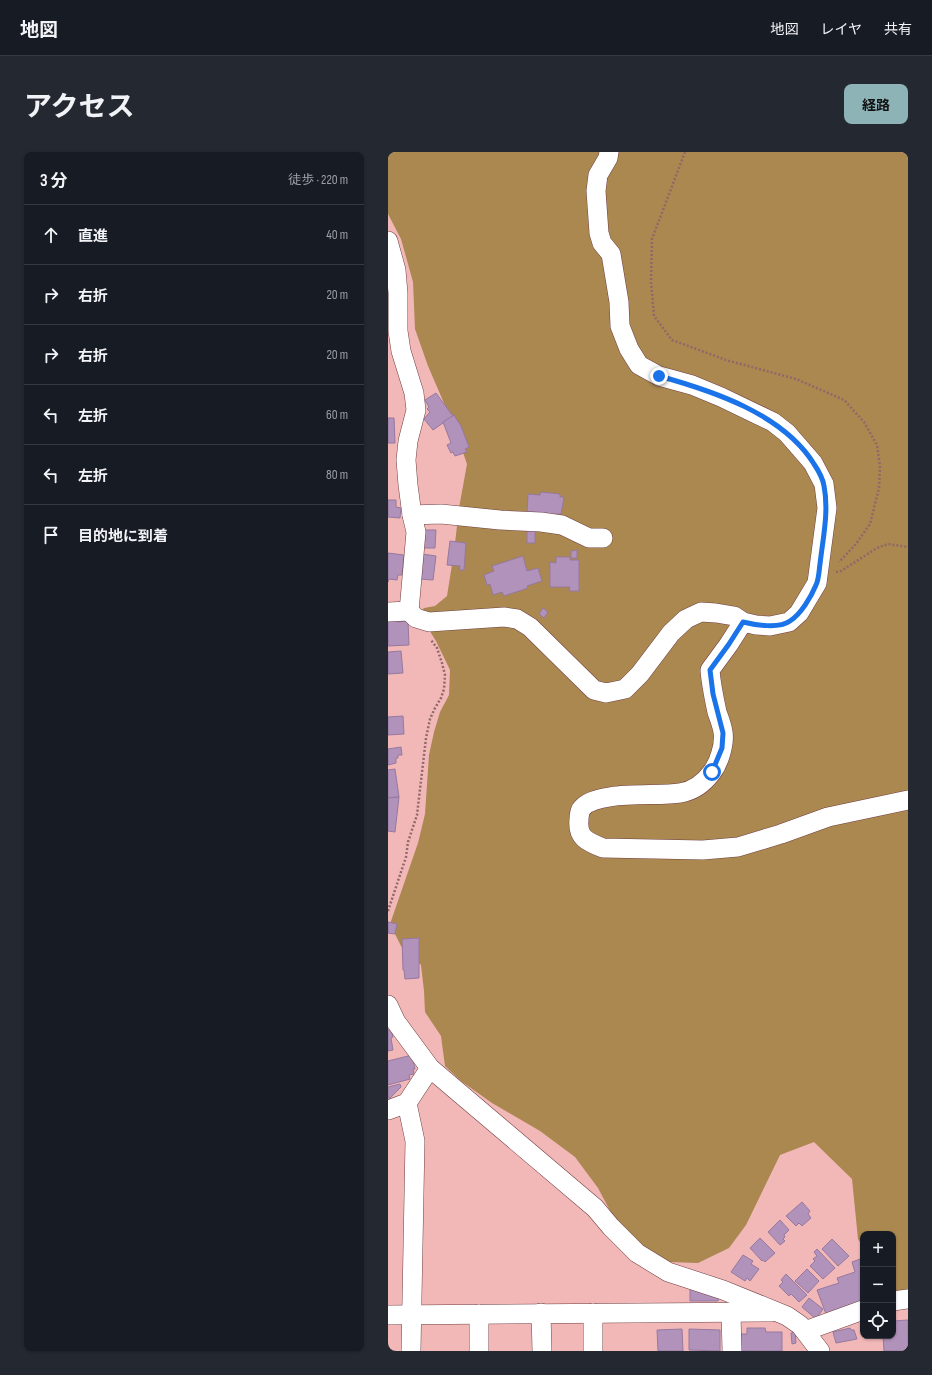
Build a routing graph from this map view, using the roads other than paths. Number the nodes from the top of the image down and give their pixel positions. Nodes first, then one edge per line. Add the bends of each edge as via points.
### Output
1 (609, 152) edge
2 (388, 241) edge
3 (412, 515) junction
4 (603, 538) dead end
5 (409, 611) junction
6 (388, 612) edge
7 (743, 622) junction
8 (908, 800) edge
9 (388, 1005) edge
10 (430, 1068) junction
11 (407, 1103) junction
12 (388, 1110) edge
13 (908, 1299) edge
14 (896, 1301) edge
15 (860, 1311) edge
16 (779, 1312) junction
17 (541, 1313) junction
18 (593, 1313) junction
19 (731, 1313) junction
20 (411, 1314) junction
21 (479, 1314) junction
22 (388, 1315) edge
23 (805, 1331) junction
24 (411, 1351) edge
25 (479, 1351) edge
26 (542, 1351) edge
27 (593, 1351) edge
28 (732, 1351) edge
29 (820, 1351) edge

1 - 7 street via 598,175 596,191 599,232 602,243 611,254 620,326 628,349 639,365 659,376 722,397 773,422 787,432 814,463 824,484 827,508 817,583 808,599 789,622 770,626
2 - 3 street via 396,270 401,351 416,404 406,460
3 - 4 street via 441,514 541,522 562,525 589,538
3 - 5 street via 416,532
5 - 6 street
5 - 7 street via 416,618 429,622 504,617 517,619 530,627 594,690 606,694 625,689 686,619 701,612 734,616
7 - 8 street via 710,670 723,733 722,748 712,772 697,788 679,793 611,796 592,801 582,808 579,817 578,828 583,838 603,848 702,850 738,846 782,834 828,817
9 - 10 street via 396,1022
10 - 11 street
10 - 16 street via 596,1208 637,1253 668,1272
11 - 12 street
11 - 20 street via 415,1141
13 - 14 street
15 - 23 street
16 - 19 street
16 - 23 street
17 - 18 street
17 - 21 street
17 - 26 street
18 - 19 street
18 - 27 street
19 - 28 street
20 - 21 street
20 - 22 street
20 - 24 street
21 - 25 street
23 - 29 street

